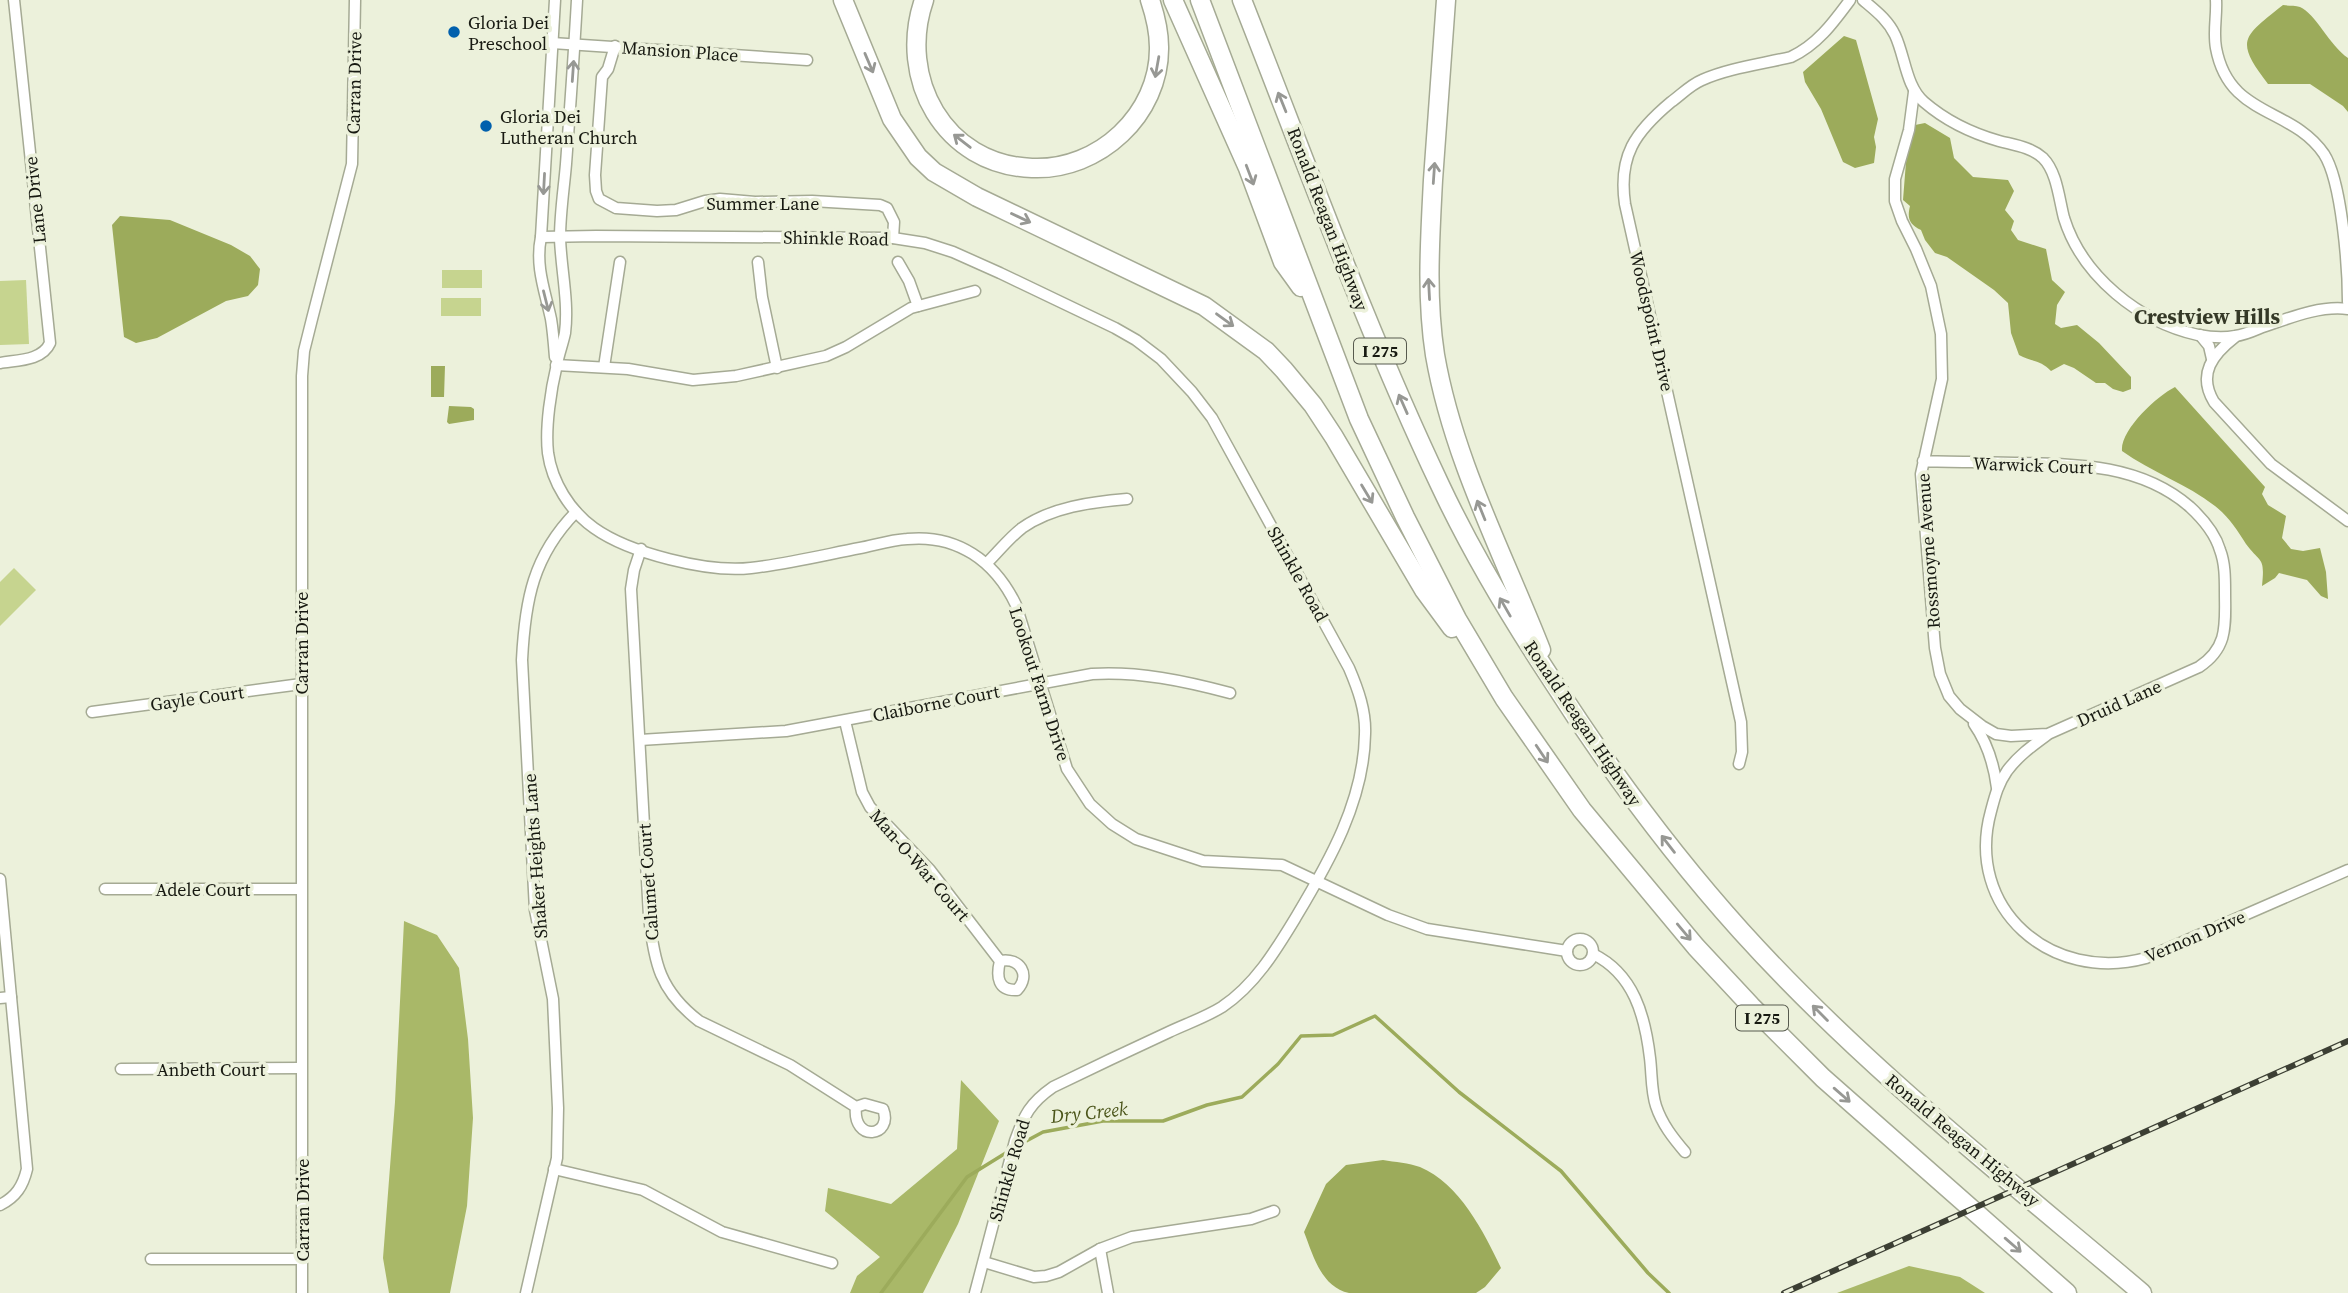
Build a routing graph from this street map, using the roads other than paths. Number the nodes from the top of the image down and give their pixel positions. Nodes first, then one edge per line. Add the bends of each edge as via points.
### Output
1 (15, 0) edge
2 (355, 0) edge
3 (555, 0) edge
4 (578, 0) edge
5 (843, 0) edge
6 (924, 0) edge
7 (1150, 0) edge
8 (1173, 0) edge
9 (1200, 0) edge
10 (1242, 0) edge
11 (1446, 0) edge
12 (1850, 0) edge
13 (1863, 0) edge
14 (2216, 0) edge
15 (552, 43) junction
16 (575, 44) junction
17 (615, 46) junction
18 (807, 60) dead end
19 (1914, 92) junction
20 (541, 237) junction
21 (560, 237) junction
22 (893, 238) junction
23 (620, 262) dead end
24 (758, 262) dead end
25 (898, 262) dead end
26 (975, 291) dead end
27 (2348, 302) edge
28 (1314, 305) junction
29 (918, 306) junction
30 (2348, 309) edge
31 (2200, 335) junction
32 (2236, 337) junction
33 (2212, 359) junction
34 (0, 363) edge
35 (556, 365) junction
36 (604, 367) junction
37 (776, 368) junction
38 (1923, 461) junction
39 (1127, 499) dead end
40 (576, 512) junction
41 (2348, 522) edge
42 (641, 550) junction
43 (988, 563) junction
44 (2219, 650) joint
45 (301, 684) junction
46 (1040, 684) junction
47 (1555, 685) junction
48 (1230, 693) dead end
49 (1504, 698) junction
50 (92, 712) dead end
51 (1971, 719) junction
52 (845, 720) junction
53 (2048, 734) junction
54 (2011, 736) joint
55 (640, 740) junction
56 (1739, 764) dead end
57 (1997, 789) junction
58 (2348, 870) edge
59 (0, 879) edge
60 (1317, 883) junction
61 (105, 889) dead end
62 (301, 889) junction
63 (2038, 944) joint
64 (1567, 951) junction
65 (1593, 954) junction
66 (1000, 961) dead end
67 (6, 998) edge
68 (301, 1068) junction
69 (121, 1069) dead end
70 (856, 1107) dead end
71 (1685, 1152) dead end
72 (554, 1169) junction
73 (0, 1205) edge
74 (1274, 1210) dead end
75 (1100, 1249) junction
76 (151, 1259) dead end
77 (302, 1259) junction
78 (984, 1262) junction
79 (832, 1263) dead end
80 (302, 1293) edge
81 (526, 1293) edge
82 (975, 1293) edge
83 (1108, 1293) edge
84 (2067, 1293) edge
85 (2142, 1293) edge

1 - 34 street, Lane Drive via 50,343 38,356
2 - 45 street, Carran Drive via 352,164 302,376
3 - 15 street, Lookout Farm Drive
4 - 16 street, Lookout Farm Drive
5 -> 49 highway via 892,119 934,172 976,197 1204,306 1266,351 1284,370 1334,437 1424,590
7 -> 6 highway via 1160,48 1149,96 1136,118 1091,156 1032,168 978,153 940,121 916,66 918,16
8 -> 28 highway via 1248,168 1283,262
9 - 28 highway, I 275
47 -> 10 highway, Ronald Reagan Highway / I 275 via 1479,562 1424,451
47 -> 11 highway via 1474,491 1436,358 1428,269
12 - 56 street, Woodspoint Drive via 1828,29 1801,52 1694,83 1637,136 1624,170 1625,204 1741,722
13 - 19 street via 1891,28
14 - 27 street via 2216,49 2232,85 2252,105 2308,136 2330,166 2338,193
15 - 16 street, Mansion Place
15 -> 20 street, Lookout Farm Drive
16 - 17 street, Mansion Place
21 -> 16 street, Lookout Farm Drive
17 - 18 street, Mansion Place
17 - 22 street, Summer Lane via 602,77 595,175 599,199 606,205 657,211 720,200 880,205 894,222
19 - 31 street via 1960,127 2019,145 2044,159 2072,237 2099,278 2147,315
19 - 38 street, Rossmoyne Avenue via 1895,179 1895,201 1931,286 1941,334 1942,379
20 - 21 street, Shinkle Road
20 -> 35 street, Lookout Farm Drive via 539,272
21 - 22 street, Shinkle Road
21 - 35 street, Lookout Farm Drive via 565,333
22 - 60 street, Shinkle Road via 953,252 1115,328 1160,359 1212,418 1349,668 1362,705 1361,771 1346,822
23 - 36 street
24 - 37 street
25 - 29 street
26 - 29 street
28 - 49 highway, I 275 via 1359,419 1405,517
29 - 37 street via 826,356
30 - 32 street via 2299,315
31 - 32 street
31 - 33 street
32 - 33 street
33 - 41 street via 2208,392 2222,412 2270,464
35 - 36 street
35 - 40 street, Lookout Farm Drive via 548,454 558,485
36 - 37 street via 693,380
38 - 44 street, Warwick Court via 2095,466 2155,484 2181,499 2208,527 2221,551 2225,625
38 - 51 street, Rossmoyne Avenue via 1921,491 1938,661 1949,696
39 - 43 street via 1041,517 1013,536
40 - 42 street, Lookout Farm Drive via 605,535
40 - 72 street, Shaker Heights Lane via 552,540 536,570 522,660 535,910 553,999 558,1108
42 - 43 street, Lookout Farm Drive via 696,565 748,569 928,538 956,544
42 - 55 street, Calumet Court via 631,589
43 - 46 street, Lookout Farm Drive via 1016,605
44 - 53 street, Druid Lane via 2199,667
45 - 50 street, Gayle Court
45 - 62 street, Carran Drive
46 - 48 street, Claiborne Court via 1116,673
46 - 52 street, Claiborne Court
46 - 60 street, Lookout Farm Drive via 1067,769 1090,804 1112,824 1147,845 1188,857 1282,865
85 -> 47 highway, Ronald Reagan Highway / I 275 via 1884,1073 1782,975 1673,851 1611,770
49 -> 84 highway, I 275 via 1582,810 1751,1006 1823,1079
51 - 54 street, Rossmoyne Avenue via 1996,734
51 - 57 street, Rossmoyne Avenue via 1985,738
52 - 55 street, Claiborne Court via 786,731
52 - 66 street, Man-O-War Court via 862,792 870,807 930,870
53 - 54 street, Druid Lane
53 - 57 street, Rossmoyne Avenue via 2018,757
55 - 70 street, Calumet Court via 653,952 663,981 699,1021 790,1065
57 - 63 street, Rossmoyne Avenue via 1986,828 1991,878 2009,914
58 - 63 street, Vernon Drive via 2130,962 2081,962
59 - 67 street
60 - 64 street, Lookout Farm Drive via 1427,929
60 - 78 street, Shinkle Road via 1264,967 1222,1007 1053,1087 1030,1105 1015,1141
61 - 62 street, Adele Court
62 - 68 street, Carran Drive
64 - 65 street, Lookout Farm Drive via 1569,959 1580,965
64 - 65 street, Lookout Farm Drive via 1570,943 1581,939 1592,946
65 - 71 street, Lookout Farm Drive via 1619,972 1633,992 1644,1023 1656,1108
67 - 73 street via 27,1169 24,1184
68 - 69 street, Anbeth Court
68 - 77 street, Carran Drive
72 - 79 street via 643,1190 722,1232
72 - 81 street, Shaker Heights Lane
74 - 75 street via 1251,1219 1132,1237
75 - 78 street via 1046,1276 1034,1277
75 - 83 street
76 - 77 street
77 - 80 street, Carran Drive
78 - 82 street, Shinkle Road

